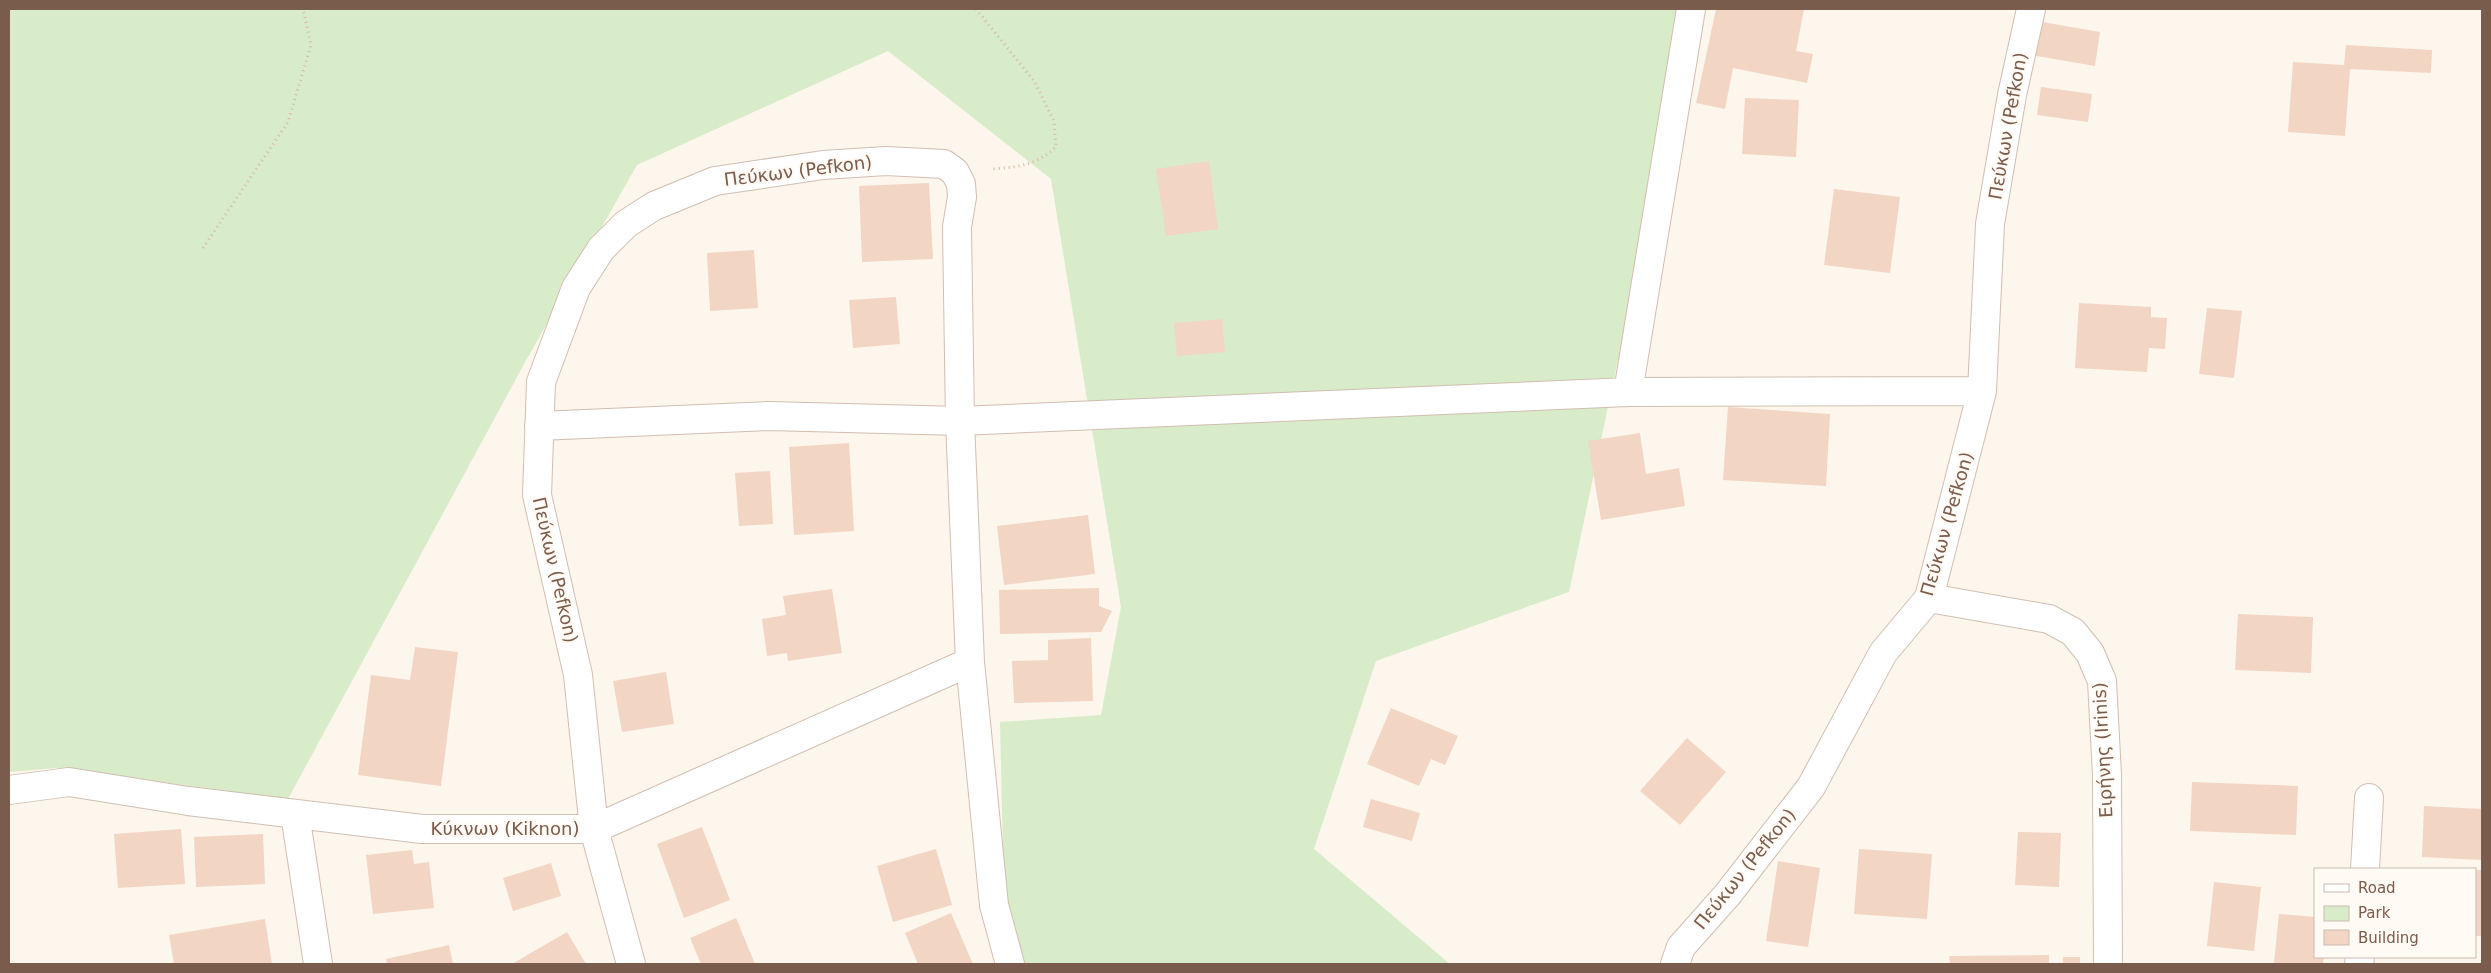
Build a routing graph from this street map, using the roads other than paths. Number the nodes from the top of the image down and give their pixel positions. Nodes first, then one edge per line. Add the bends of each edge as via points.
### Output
1 (1691, 9) edge
2 (2031, 9) edge
3 (1982, 391) junction
4 (1628, 392) junction
5 (960, 421) junction
6 (539, 426) junction
7 (1930, 598) junction
8 (970, 662) junction
9 (9, 790) edge
10 (2368, 798) dead end
11 (295, 814) junction
12 (594, 830) junction
13 (2365, 868) edge
14 (318, 964) edge
15 (631, 964) edge
16 (1010, 964) edge
17 (1675, 964) edge
18 (2108, 964) edge

1 - 4 street via 1682,48
2 - 3 street, Πεύκων (Pefkon) via 2012,95 1990,224
3 - 4 street
3 - 7 street, Πεύκων (Pefkon)
4 - 5 street
5 - 6 street via 769,416
5 - 6 street, Πεύκων (Pefkon) via 957,227 961,184 955,172 944,164 914,162 823,165 715,181 654,206 626,224 601,249 576,288 541,382
5 - 8 street
6 - 12 street, Πεύκων (Pefkon) via 537,495 578,675
7 - 17 street, Πεύκων (Pefkon) via 1882,653 1811,787 1728,894 1681,947
7 - 18 street, Ειρήνης (Irinis) via 2049,619 2073,632 2090,653 2102,681 2107,775
8 - 12 street, Κύκνων (Kiknon)
8 - 16 street via 994,905
9 - 11 street, Κύκνων (Kiknon) via 69,782
10 - 13 street
11 - 12 street, Κύκνων (Kiknon) via 422,829
11 - 14 street
12 - 15 street, Πεύκων (Pefkon)

